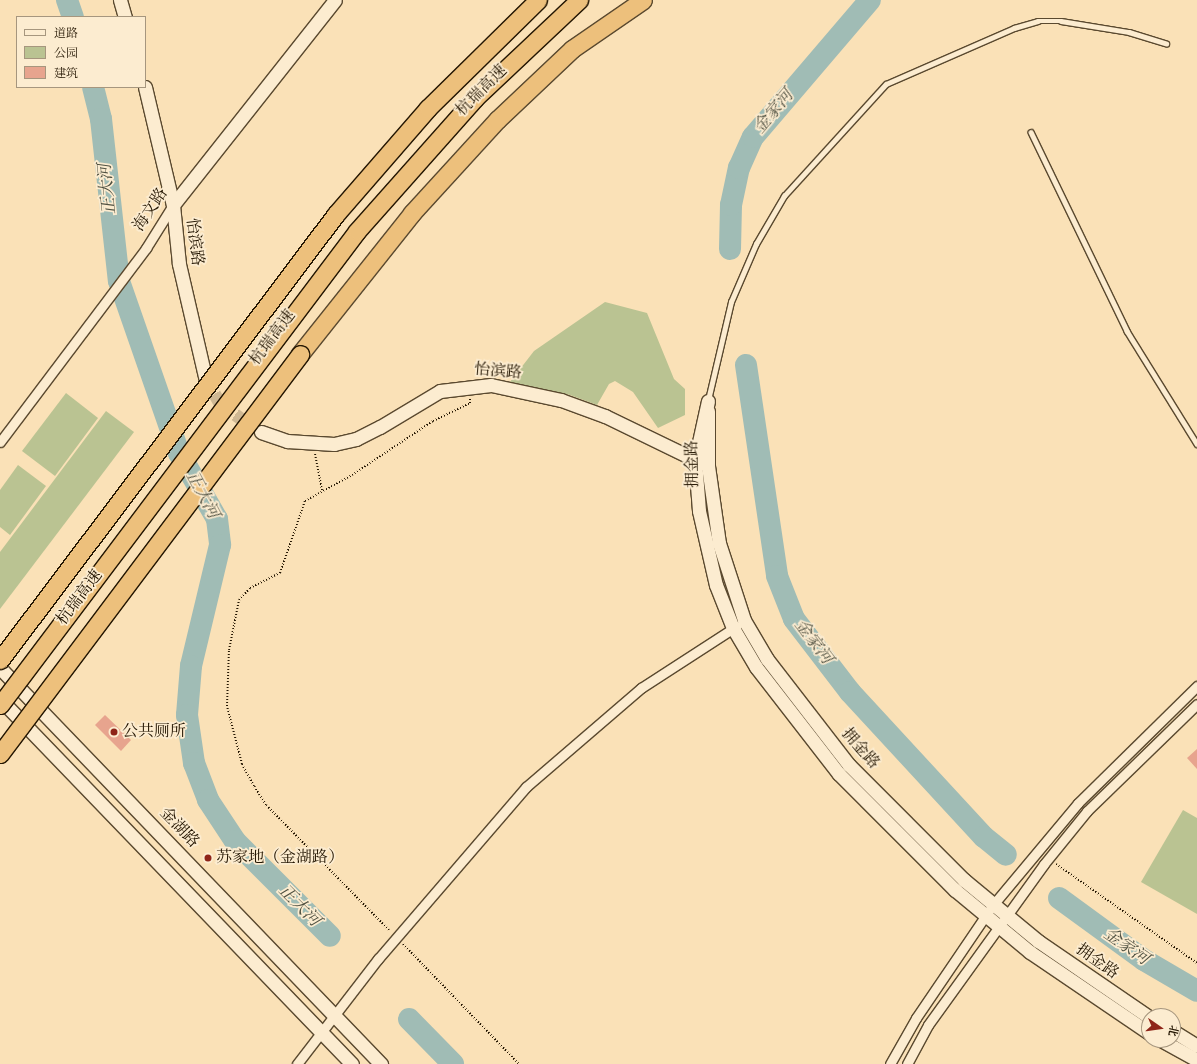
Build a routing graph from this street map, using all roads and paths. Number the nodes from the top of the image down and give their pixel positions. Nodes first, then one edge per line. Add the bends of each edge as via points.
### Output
1 (120, 0) edge
2 (335, 0) edge
3 (538, 0) edge
4 (579, 0) edge
5 (643, 0) edge
6 (125, 16) edge
7 (1166, 43) dead end
8 (145, 88) edge
9 (1031, 132) dead end
10 (173, 205) junction
11 (205, 377) tunnel mouth
12 (470, 386) junction
13 (708, 401) junction
14 (261, 432) tunnel mouth
15 (0, 442) edge
16 (1197, 444) edge
17 (314, 445) junction
18 (695, 460) junction
19 (708, 466) junction
20 (322, 490) junction
21 (744, 620) junction
22 (733, 628) junction
23 (0, 660) edge
24 (0, 668) edge
25 (1197, 686) edge
26 (0, 699) edge
27 (1197, 704) edge
28 (0, 705) edge
29 (0, 754) edge
30 (1048, 858) junction
31 (992, 906) junction
32 (1005, 916) junction
33 (985, 917) junction
34 (997, 927) junction
35 (397, 937) junction
36 (1197, 963) edge
37 (1141, 1011) edge
38 (336, 1014) junction
39 (1141, 1027) edge
40 (321, 1030) junction
41 (1181, 1036) edge
42 (1197, 1046) edge
43 (1175, 1048) edge
44 (1197, 1060) edge
45 (297, 1064) edge
46 (352, 1064) edge
47 (381, 1064) edge
48 (520, 1064) edge
49 (890, 1064) edge
50 (907, 1064) edge

1 - 6 street
2 - 10 street, 海文路
3 - 23 highway, 杭瑞高速, bridge via 428,108 336,214
4 - 28 highway, 杭瑞高速, bridge via 475,98 361,225
5 - 29 highway, bridge via 572,48 497,120 412,213 300,354
7 - 13 lane via 1129,32 1061,21 1038,21 1014,28 886,84 784,196 756,244 731,302
8 - 10 street, 怡滨路
9 - 16 lane via 1128,331
10 - 11 street, 怡滨路 via 179,264
10 - 15 street, 海文路 via 146,248
12 - 17 street, 怡滨路 via 440,391 356,439
12 - 18 street, 怡滨路 via 491,385 561,400 605,416
12 - 20 path via 470,403 433,421
13 - 18 street
13 - 19 street, 拥金路
14 - 17 street, 怡滨路
17 - 20 path
18 - 19 street, 怡滨路
18 - 22 street via 706,546 716,585
19 - 21 street, 拥金路 via 719,543
20 - 35 path via 305,501 280,573 250,588 239,600 229,650 227,706 242,764 266,805
21 - 22 street
21 - 31 street, 拥金路 via 767,659 849,765 907,826
22 - 33 street via 756,666 839,774 897,836
22 - 35 street via 641,688 526,788
24 - 38 street, 金湖路
25 - 31 street via 1078,803
26 - 40 street
27 - 30 street via 1087,811
30 - 32 street
30 - 36 path
31 - 32 street, 拥金路
31 - 33 street
32 - 34 street
32 - 37 street, 拥金路
33 - 34 street
33 - 49 street via 916,1018
34 - 39 street
34 - 50 street via 928,1025
35 - 38 street
35 - 48 path
38 - 40 street
38 - 47 street, 金湖路
40 - 45 street
40 - 46 street
41 - 42 street
43 - 44 street

